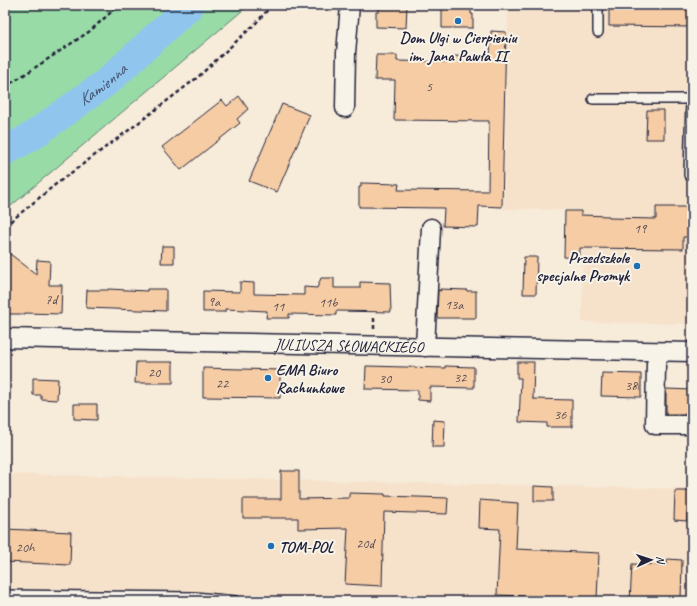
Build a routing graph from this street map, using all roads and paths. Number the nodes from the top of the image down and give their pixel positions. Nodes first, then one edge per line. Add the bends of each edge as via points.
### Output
1 (119, 5) edge
2 (272, 5) edge
3 (350, 5) edge
4 (598, 5) edge
5 (598, 32) dead end
6 (5, 87) edge
7 (592, 99) dead end
8 (692, 99) edge
9 (345, 108) dead end
10 (689, 175) dead end
11 (5, 226) edge
12 (431, 228) dead end
13 (5, 338) edge
14 (425, 347) junction
15 (660, 352) junction
16 (692, 352) edge
17 (692, 425) edge
18 (5, 596) edge
19 (236, 601) edge

1 - 6 path via 90,31
2 - 11 path via 198,77 56,184
3 - 9 street
4 - 5 lane
7 - 8 lane
8 - 10 lane
12 - 14 street
13 - 14 street, JULIUSZA SŁOWACKIEGO
14 - 15 street, JULIUSZA SŁOWACKIEGO
15 - 16 street, JULIUSZA SŁOWACKIEGO
15 - 17 street via 656,364 655,425
18 - 19 lane via 195,597

